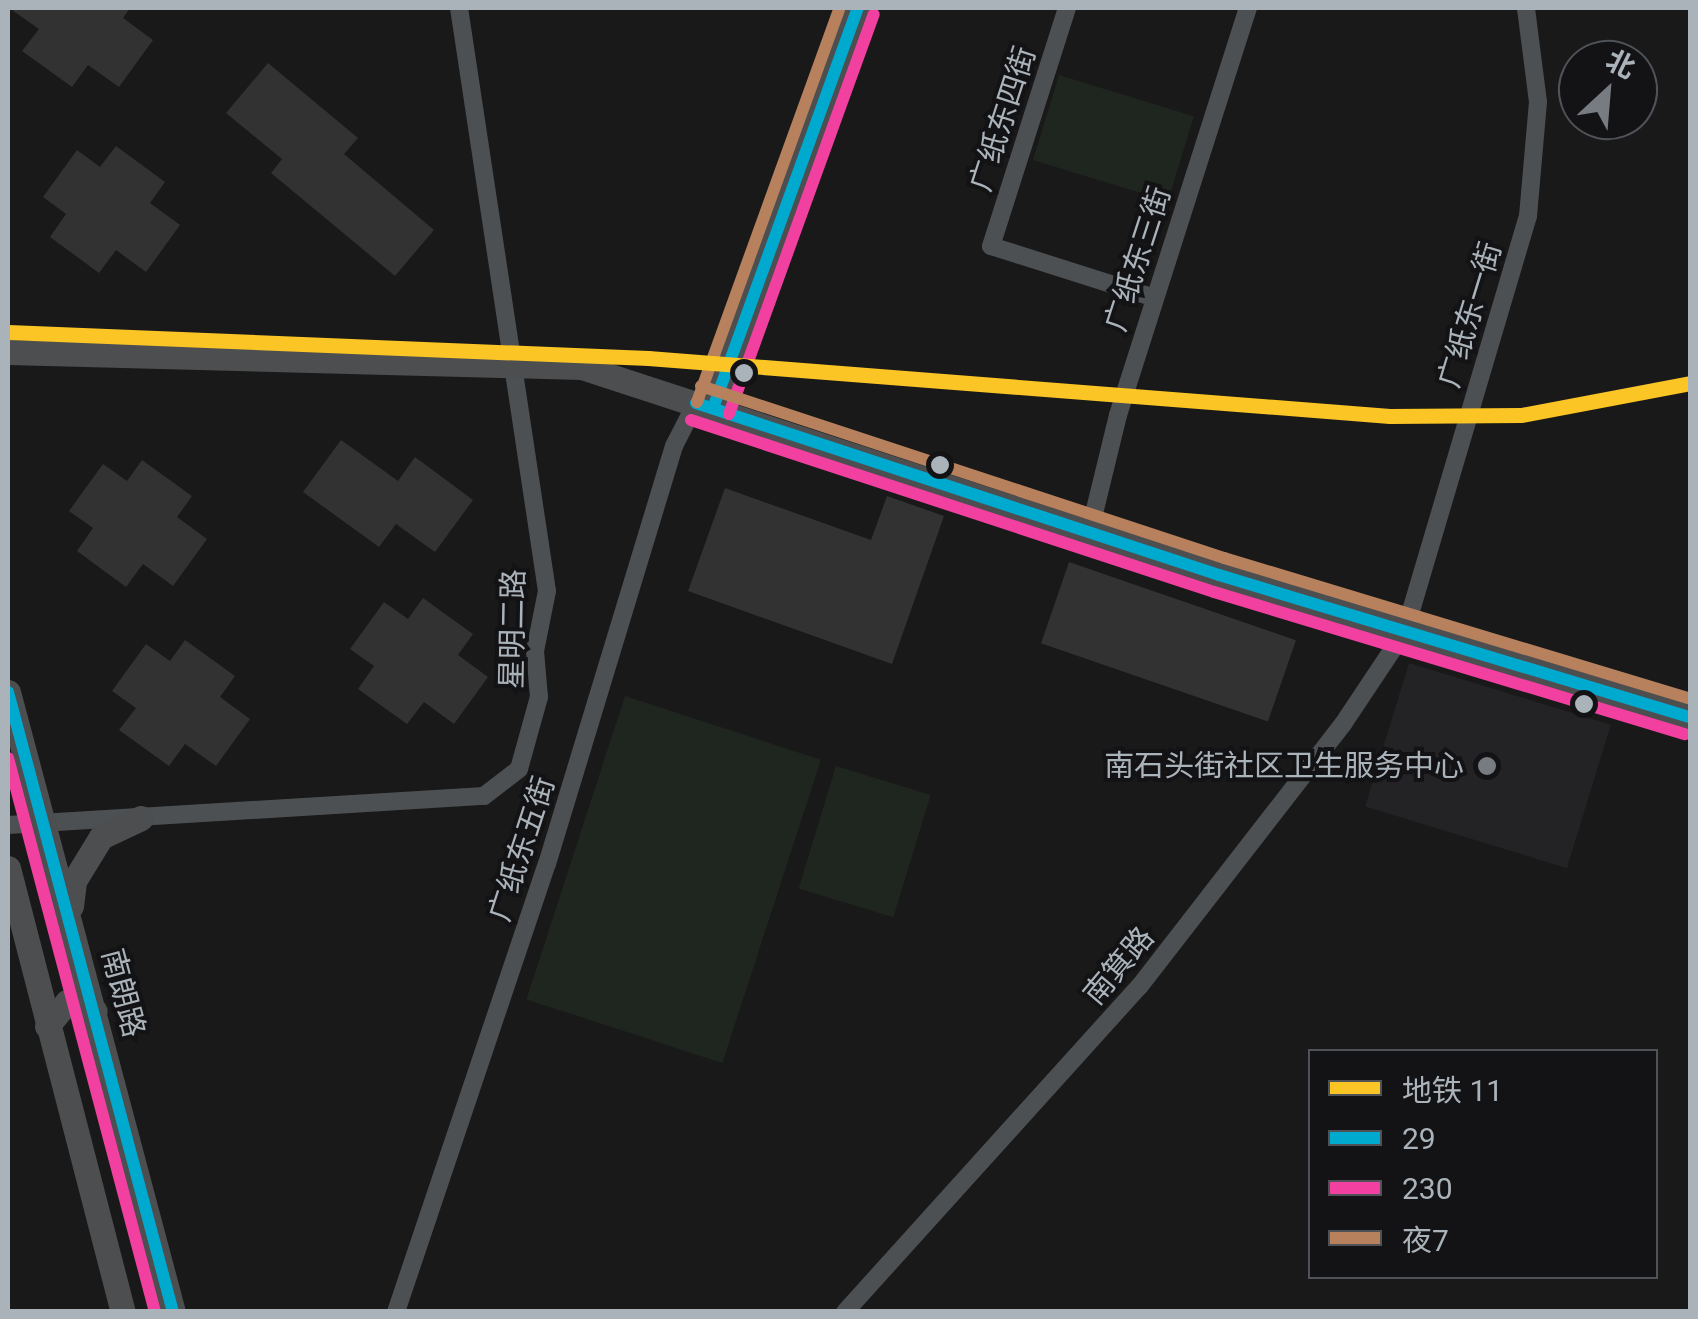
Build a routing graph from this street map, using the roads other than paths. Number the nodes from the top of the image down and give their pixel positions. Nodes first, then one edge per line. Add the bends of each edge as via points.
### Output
1 (459, 8) edge
2 (858, 8) edge
3 (1067, 8) edge
4 (1248, 8) edge
5 (1526, 8) edge
6 (1155, 298) junction
7 (9, 354) edge
8 (513, 363) junction
9 (704, 406) junction
10 (1090, 530) junction
11 (1405, 630) junction
12 (8, 692) edge
13 (1690, 717) edge
14 (141, 818) junction
15 (44, 824) junction
16 (8, 826) edge
17 (8, 868) edge
18 (70, 916) junction
19 (94, 1011) junction
20 (47, 1026) junction
21 (123, 1312) edge
22 (173, 1312) edge
23 (396, 1312) edge
24 (846, 1312) edge

1 - 8 street, 星明二路
2 - 9 street
3 - 6 street, 广纸东四街 via 991,246
4 - 6 street, 广纸东三街
5 - 11 street, 广纸东一街 via 1538,102 1528,216
6 - 10 street, 广纸东三街
7 - 8 street
8 - 9 street via 582,367
8 - 14 street, 星明二路 via 547,590 535,651 537,712 513,778 484,796
9 - 10 street
9 - 23 street, 广纸东五街 via 674,446 547,864
10 - 11 street
11 - 13 street
11 - 24 street, 南箕路 via 1343,724 1139,986
12 - 15 street, 南朗路
14 - 15 street, 星明二路
14 - 18 street via 112,828 91,850 74,881
15 - 16 street, 星明二路
15 - 18 street, 南朗路
17 - 20 street
18 - 19 street, 南朗路
19 - 20 street via 67,1002
19 - 22 street, 南朗路
20 - 21 street

